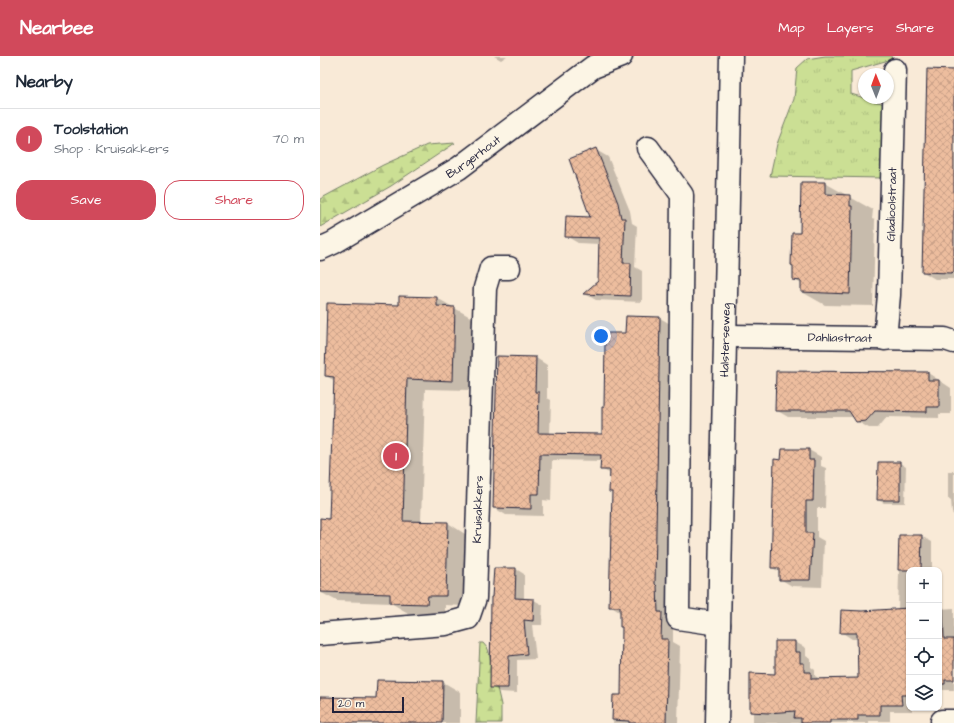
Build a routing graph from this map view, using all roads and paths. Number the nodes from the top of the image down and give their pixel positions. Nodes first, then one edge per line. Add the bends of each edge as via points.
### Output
1 (621, 56) edge
2 (731, 56) edge
3 (589, 62) edge
4 (895, 70) dead end
5 (648, 148) dead end
6 (320, 249) edge
7 (509, 268) dead end
8 (726, 336) junction
9 (885, 339) junction
10 (954, 342) edge
11 (719, 624) junction
12 (320, 634) edge
13 (717, 723) edge

1 - 3 street, Burgerhout
2 - 8 street, Halsterseweg
3 - 6 street, Burgerhout via 459,168 333,244
4 - 9 street, Gladioolstraat via 890,287
5 - 11 street via 682,195 678,618
7 - 12 street, Kruisakkers via 491,268 485,288 475,598 468,618 446,624
8 - 9 street, Dahliastraat
8 - 11 street, Halsterseweg
9 - 10 street, Dahliastraat via 945,339
11 - 13 street, Halsterseweg

